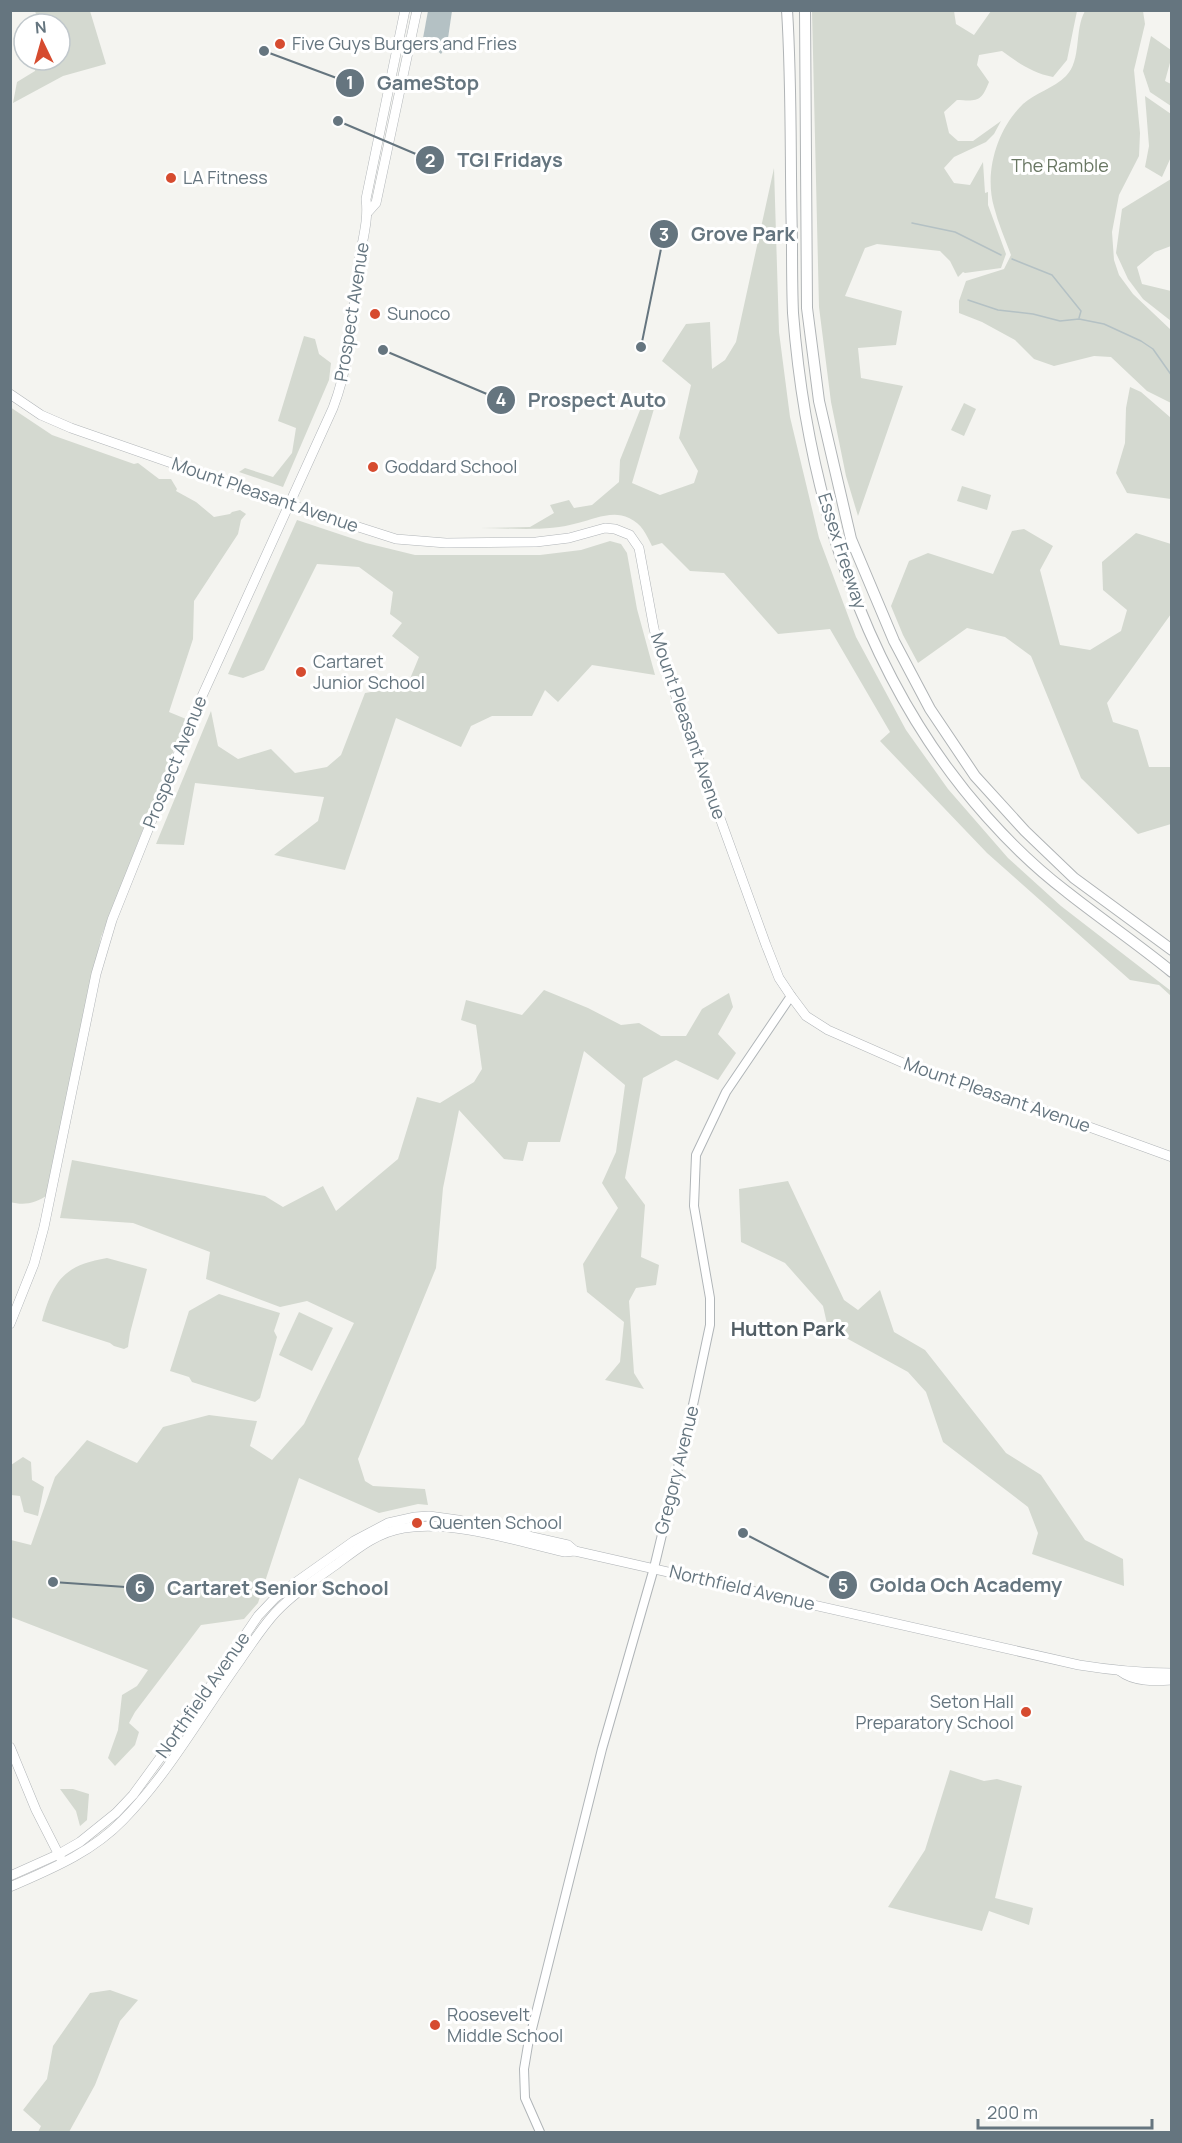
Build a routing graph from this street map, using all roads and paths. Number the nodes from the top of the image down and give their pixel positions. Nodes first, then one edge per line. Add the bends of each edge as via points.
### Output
1 (405, 10) edge
2 (417, 10) edge
3 (787, 10) edge
4 (805, 10) edge
5 (368, 212) junction
6 (10, 394) edge
7 (290, 503) junction
8 (1172, 950) edge
9 (1172, 972) edge
10 (791, 996) junction
11 (1172, 1157) edge
12 (10, 1324) edge
13 (654, 1569) junction
14 (1120, 1671) junction
15 (1172, 1672) edge
16 (1172, 1682) edge
17 (10, 1747) edge
18 (61, 1859) junction
19 (10, 1876) edge
20 (10, 1887) edge
21 (540, 2133) edge

1 - 5 main road, Prospect Avenue via 366,198
2 - 5 main road, Prospect Avenue via 376,203
3 - 9 highway, Essex Freeway via 793,312 818,478 853,595 916,722 987,817 1064,890
4 - 8 highway, Essex Freeway via 807,308 819,401 848,528 859,559 924,699 975,776 1074,878
5 - 7 main road, Prospect Avenue via 344,379
6 - 7 main road, Mount Pleasant Avenue via 56,422
7 - 10 main road, Mount Pleasant Avenue via 378,534 416,542 536,542 605,528 630,536 639,548 654,629 666,668 773,965
7 - 12 main road, Prospect Avenue via 198,705 112,920 96,974 44,1227
10 - 11 main road, Mount Pleasant Avenue via 806,1016 822,1027 910,1066
10 - 13 main road, Gregory Avenue via 726,1092 696,1155 694,1206 710,1298 710,1325
13 - 14 main road, Northfield Avenue
13 - 18 main road, Northfield Avenue via 441,1517 388,1523 354,1540 275,1598 258,1616 229,1668 183,1734 164,1772 122,1821 85,1852
13 - 21 main road, Gregory Avenue via 602,1749 528,2045 525,2098
14 - 15 main road, Northfield Avenue
14 - 16 main road, Northfield Avenue via 1128,1677
17 - 18 main road
18 - 19 main road, Northfield Avenue
18 - 20 main road, Northfield Avenue

